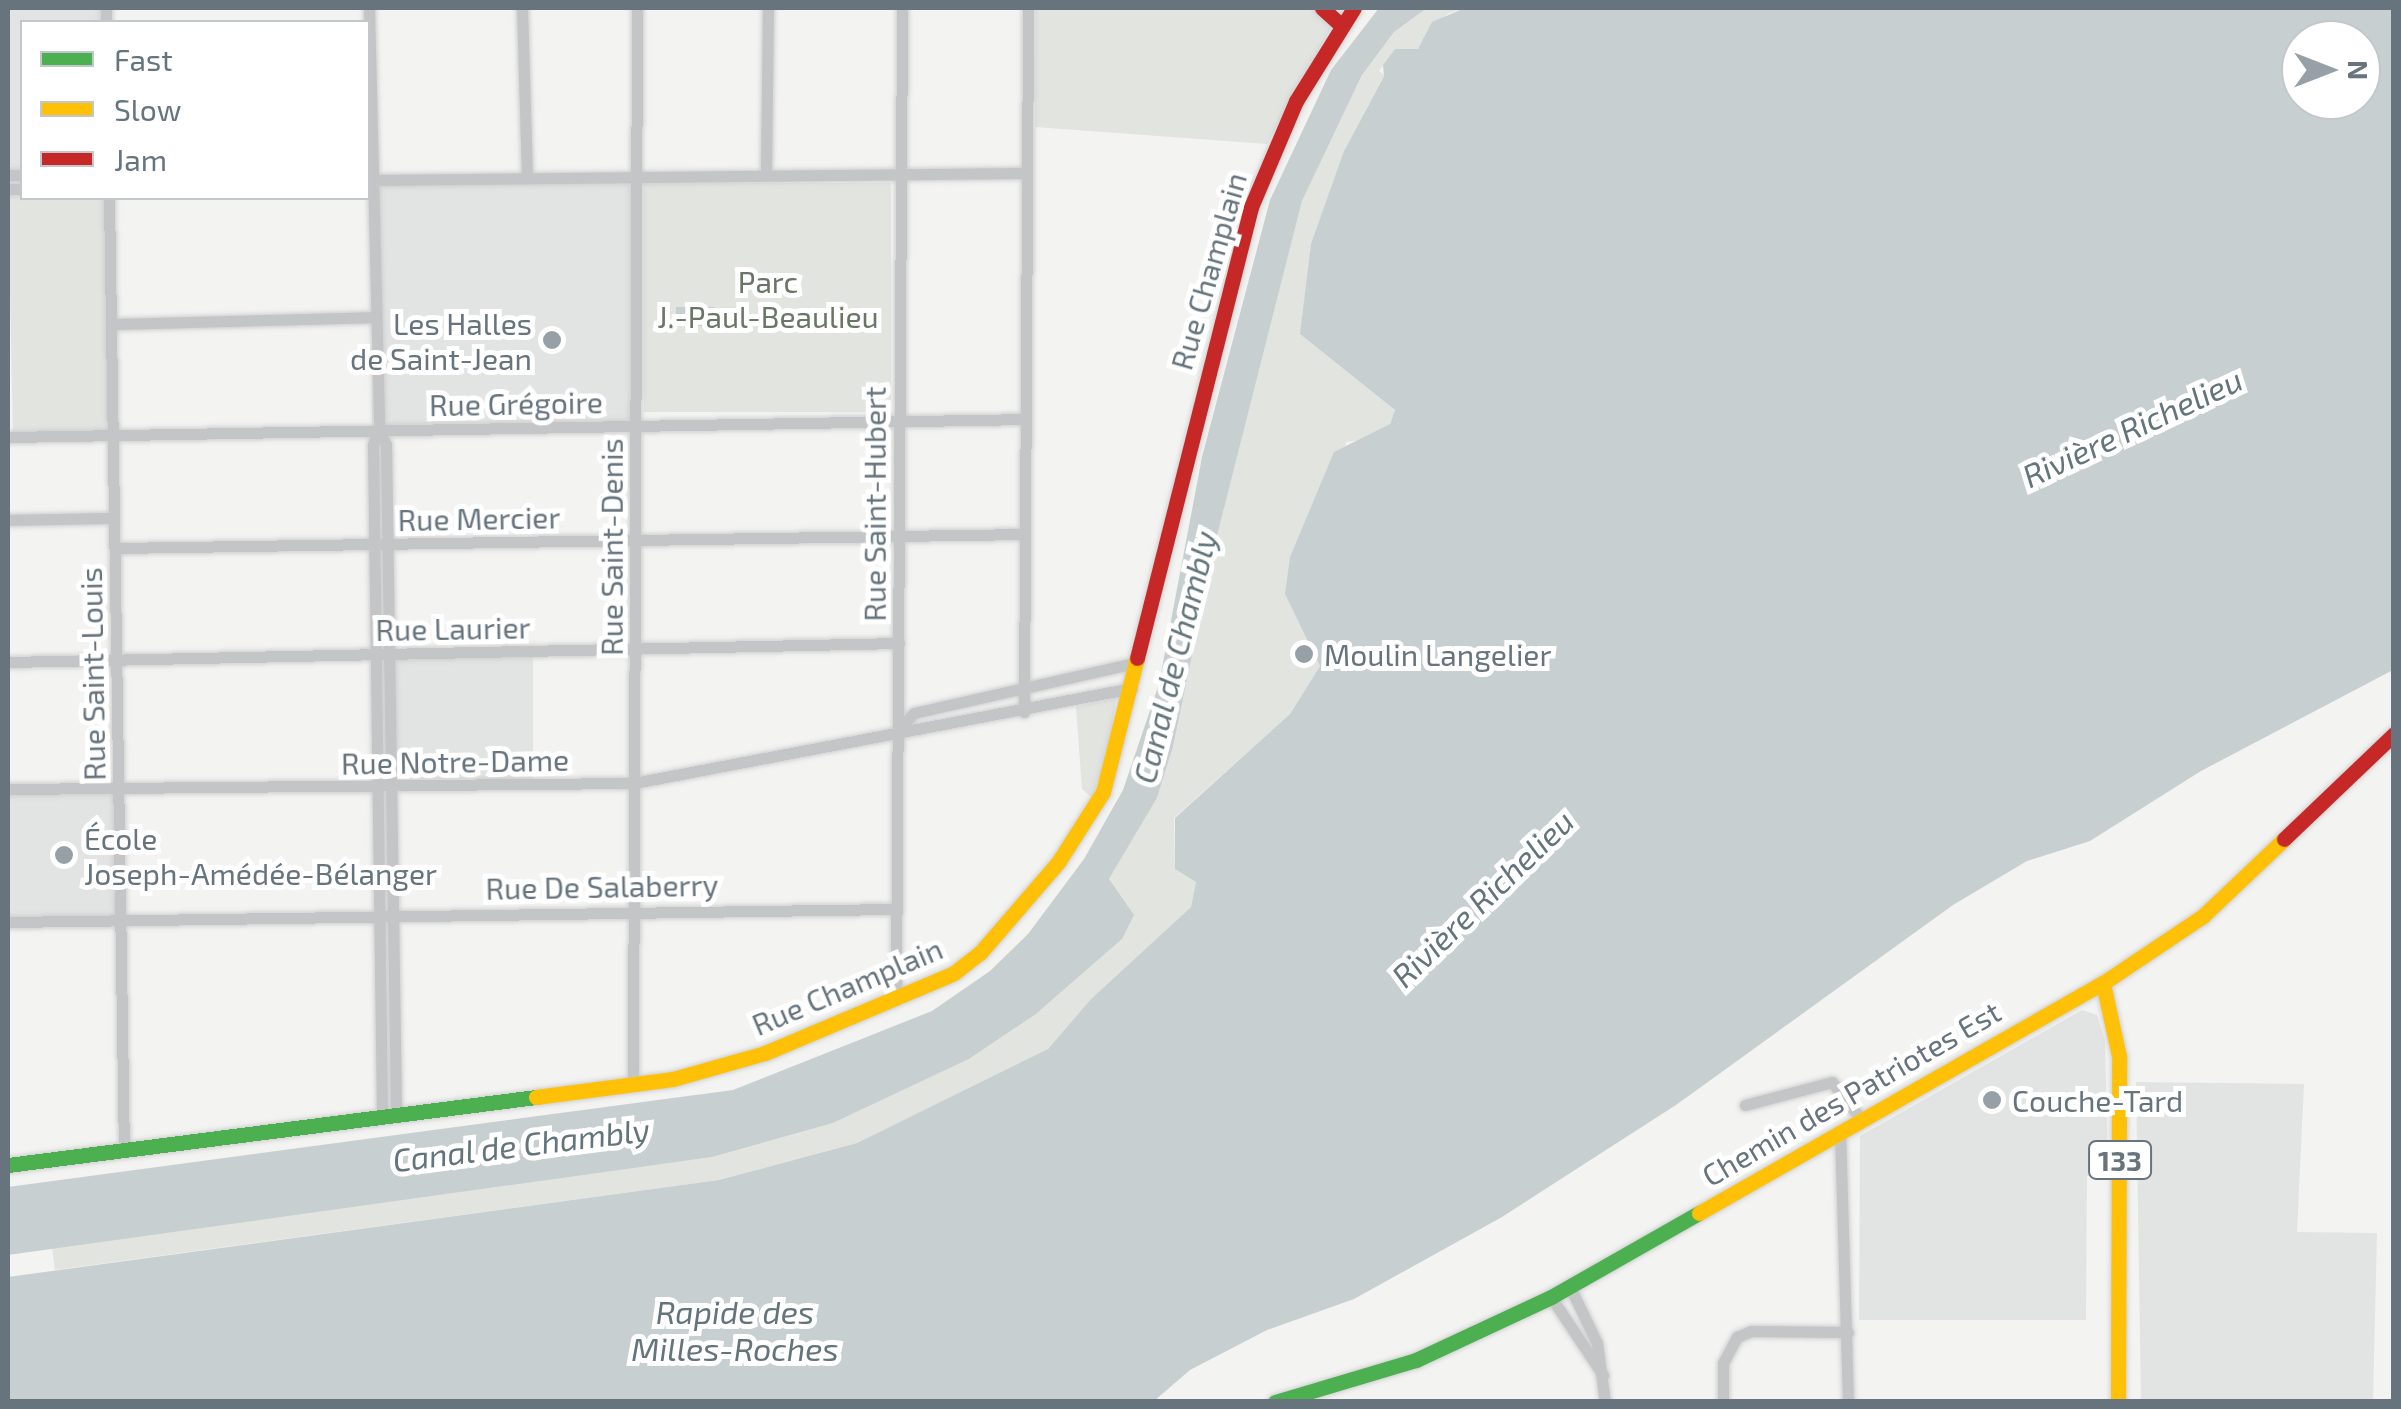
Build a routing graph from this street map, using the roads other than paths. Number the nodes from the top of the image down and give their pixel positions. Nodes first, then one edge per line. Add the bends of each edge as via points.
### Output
1 (522, 8) edge
2 (636, 8) edge
3 (768, 8) edge
4 (902, 8) edge
5 (1028, 8) edge
6 (1322, 8) edge
7 (1354, 8) edge
8 (1340, 24) junction
9 (370, 65) edge
10 (900, 170) junction
11 (766, 171) junction
12 (1027, 173) junction
13 (634, 175) junction
14 (526, 178) junction
15 (372, 180) junction
16 (109, 200) edge
17 (375, 318) junction
18 (111, 324) junction
19 (1026, 419) junction
20 (900, 421) junction
21 (636, 426) junction
22 (379, 430) junction
23 (113, 435) junction
24 (8, 437) edge
25 (114, 518) junction
26 (8, 520) edge
27 (1025, 534) junction
28 (900, 536) junction
29 (636, 540) junction
30 (380, 544) junction
31 (115, 548) junction
32 (899, 643) junction
33 (635, 649) junction
34 (382, 654) junction
35 (116, 660) junction
36 (8, 662) edge
37 (1138, 662) junction
38 (1132, 688) junction
39 (1024, 691) junction
40 (1024, 712) junction
41 (898, 730) junction
42 (2394, 734) edge
43 (634, 783) junction
44 (384, 787) junction
45 (118, 788) junction
46 (8, 789) edge
47 (634, 908) junction
48 (897, 908) junction
49 (386, 915) junction
50 (121, 920) junction
51 (8, 922) edge
52 (2104, 983) junction
53 (896, 1000) junction
54 (633, 1086) junction
55 (1745, 1105) dead end
56 (389, 1114) junction
57 (1861, 1119) junction
58 (1840, 1132) junction
59 (124, 1149) junction
60 (8, 1164) edge
61 (1570, 1287) junction
62 (1552, 1297) junction
63 (1848, 1332) junction
64 (1603, 1375) junction
65 (1275, 1402) edge
66 (1606, 1402) edge
67 (1724, 1402) edge
68 (1848, 1402) edge
69 (2122, 1402) edge

1 - 14 street
2 - 13 street, Rue Saint-Denis
3 - 11 street
4 - 10 street, Rue Saint-Hubert
5 - 12 street
6 - 8 street
7 - 8 street, Rue Champlain
8 - 37 street, Rue Champlain via 1296,101 1251,207
9 - 15 street
10 - 11 street
10 - 12 street
10 - 20 street, Rue Saint-Hubert
11 - 13 street
12 - 19 street
13 - 14 street
13 - 21 street, Rue Saint-Denis
14 - 15 street
15 - 17 street
16 - 18 street, Rue Saint-Louis
17 - 18 street
17 - 22 street
18 - 23 street, Rue Saint-Louis
19 - 20 street, Rue Grégoire
19 - 27 street
20 - 21 street, Rue Grégoire
20 - 28 street, Rue Saint-Hubert
21 - 22 street, Rue Grégoire
21 - 29 street, Rue Saint-Denis
22 - 23 street, Rue Grégoire
22 - 30 street via 386,444
23 - 24 street, Rue Grégoire
23 - 25 street, Rue Saint-Louis
25 - 26 street
25 - 31 street, Rue Saint-Louis
27 - 28 street, Rue Mercier
27 - 39 street
28 - 29 street, Rue Mercier
28 - 32 street, Rue Saint-Hubert
29 - 30 street, Rue Mercier
29 - 33 street, Rue Saint-Denis
30 - 31 street, Rue Mercier
30 - 34 street
31 - 35 street, Rue Saint-Louis
32 - 33 street, Rue Laurier
32 - 41 street, Rue Saint-Hubert
33 - 34 street, Rue Laurier
33 - 43 street, Rue Saint-Denis
34 - 35 street, Rue Laurier
34 - 44 street
35 - 36 street, Rue Laurier
35 - 45 street, Rue Saint-Louis
37 - 38 street, Rue Champlain
37 - 39 street, Rue Notre-Dame
38 - 40 street, Rue Notre-Dame
38 - 53 street, Rue Champlain via 1103,792 1060,861 980,954
39 - 40 street
39 - 41 street, Rue Notre-Dame via 914,713
40 - 41 street, Rue Notre-Dame
41 - 43 street, Rue Notre-Dame
41 - 48 street, Rue Saint-Hubert
42 - 52 street, Chemin des Patriotes Est via 2203,916
43 - 44 street, Rue Notre-Dame
43 - 47 street, Rue Saint-Denis
44 - 45 street, Rue Notre-Dame
44 - 49 street
45 - 46 street, Rue Notre-Dame
45 - 50 street, Rue Saint-Louis
47 - 48 street, Rue De Salaberry
47 - 49 street, Rue De Salaberry
47 - 54 street, Rue Saint-Denis
48 - 53 street, Rue Saint-Hubert
49 - 50 street, Rue De Salaberry
49 - 56 street
50 - 51 street, Rue De Salaberry
50 - 59 street, Rue Saint-Louis
52 - 57 street, Chemin des Patriotes Est
52 - 69 street, 133 via 2119,1056
53 - 54 street, Rue Champlain via 764,1054
54 - 56 street, Rue Champlain
55 - 57 street via 1832,1082
56 - 59 street, Rue Champlain
57 - 58 street, Chemin des Patriotes Est
58 - 61 street, Chemin des Patriotes Est
58 - 63 street
59 - 60 street, Rue Champlain
61 - 62 street, Chemin des Patriotes Est
61 - 64 street via 1597,1343
62 - 64 street
62 - 65 street, Chemin des Patriotes Est via 1416,1360
63 - 67 street via 1737,1336 1723,1363
63 - 68 street
64 - 66 street

